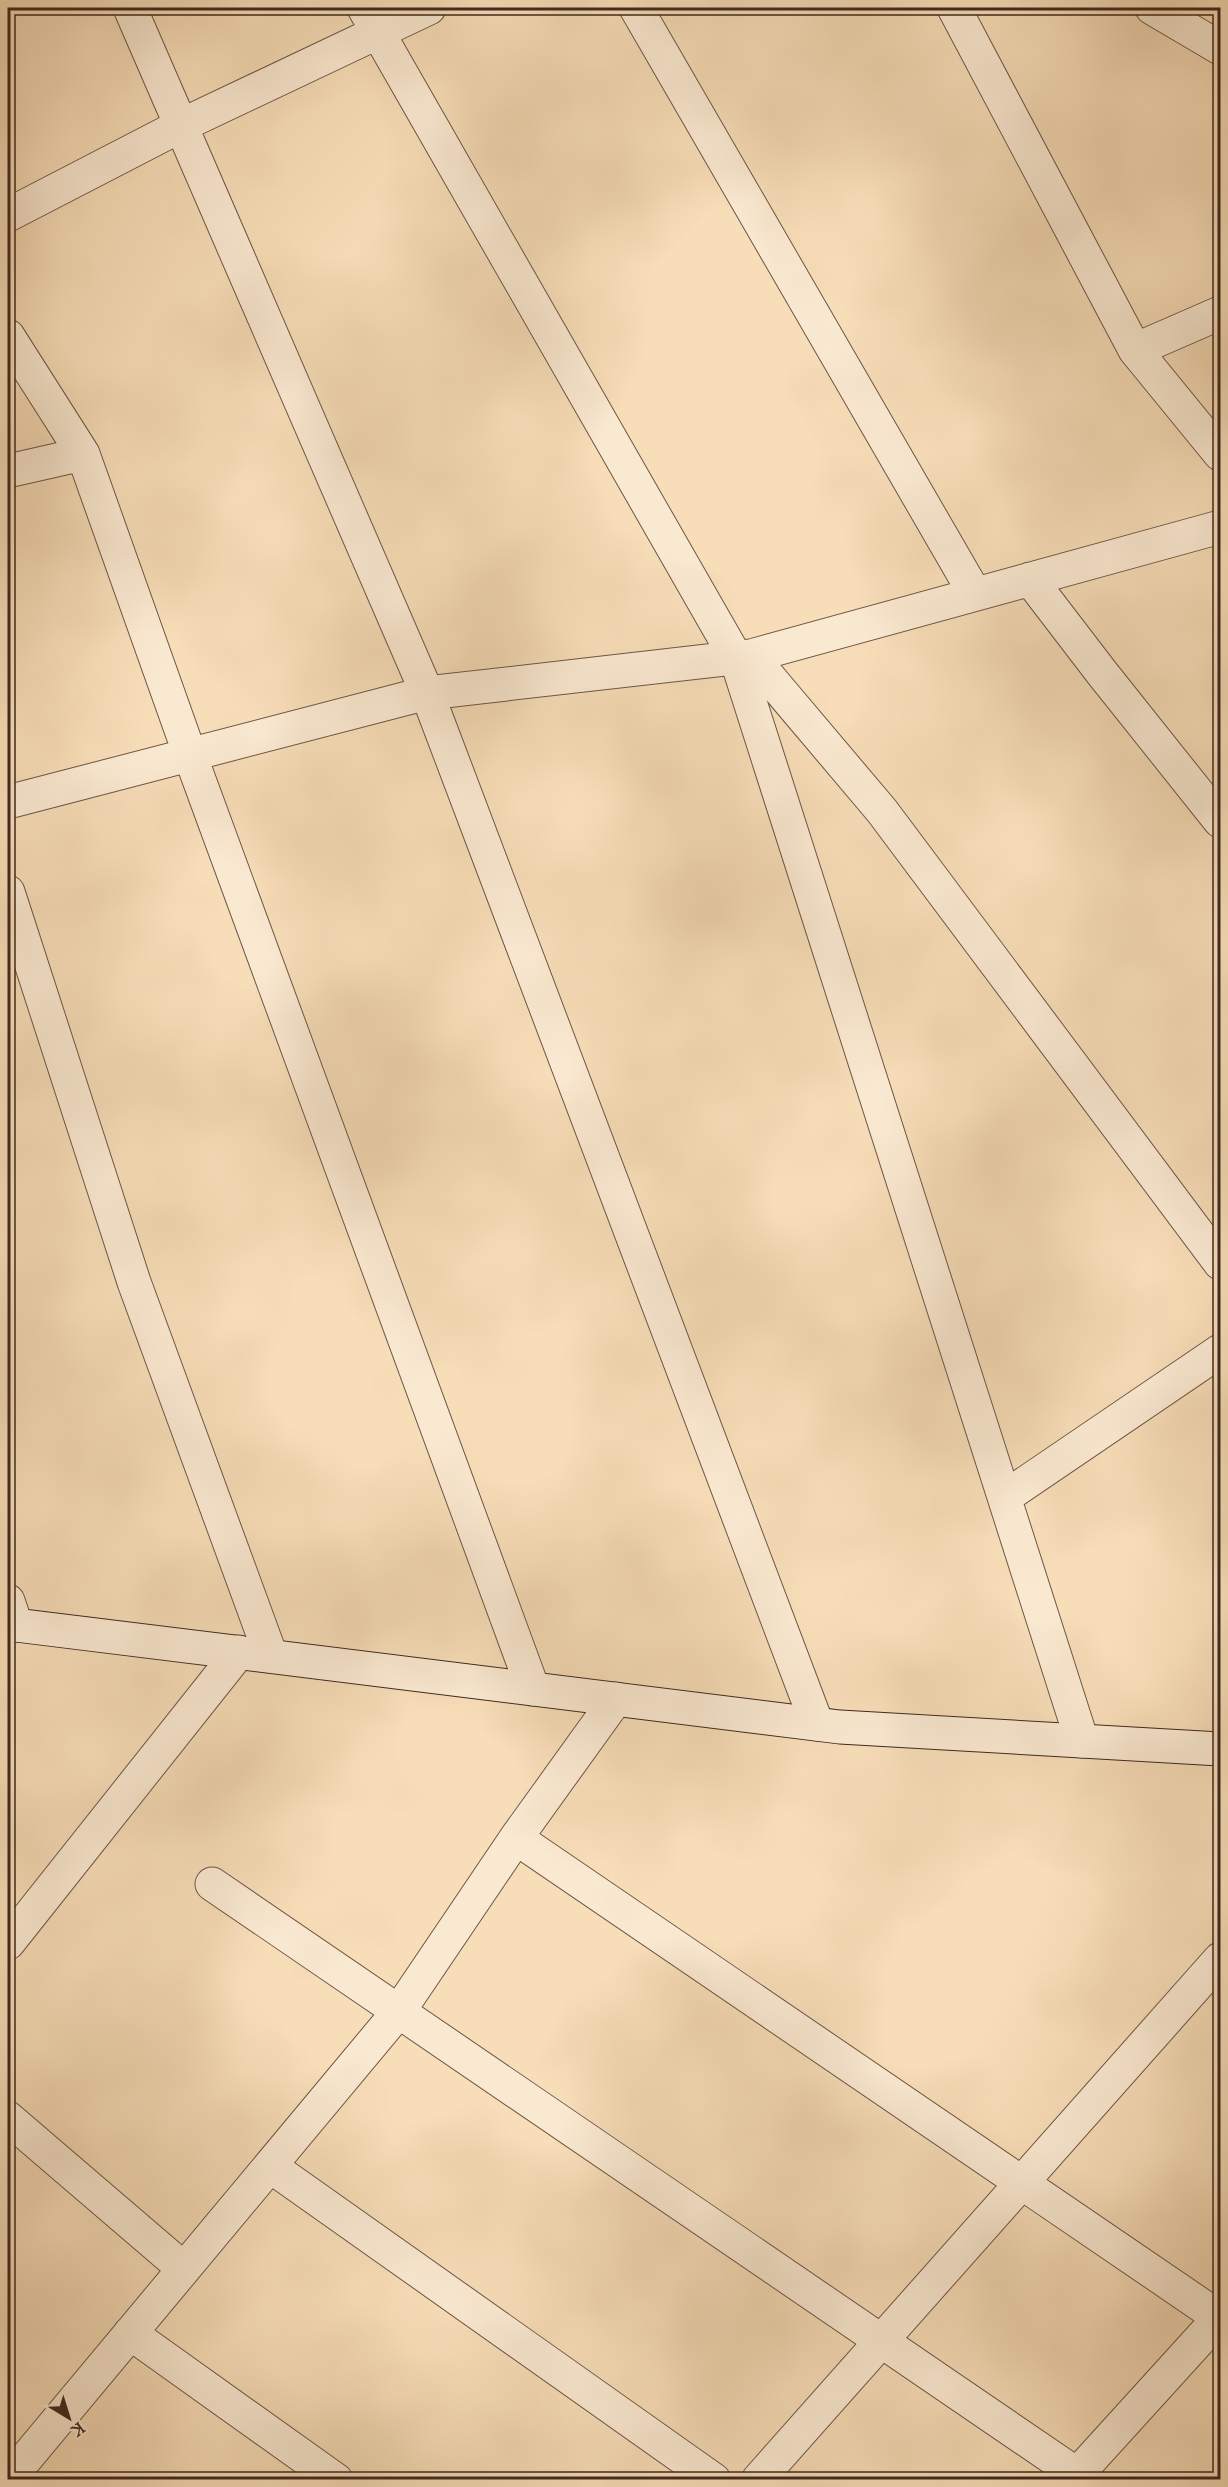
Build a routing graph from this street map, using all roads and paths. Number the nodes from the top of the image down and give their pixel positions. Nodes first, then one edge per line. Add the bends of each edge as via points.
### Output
1 (130, 8) edge
2 (429, 8) edge
3 (636, 8) edge
4 (954, 8) edge
5 (1152, 8) edge
6 (371, 20) edge
7 (1221, 48) edge
8 (182, 125) junction
9 (8, 215) edge
10 (1221, 313) edge
11 (8, 336) edge
12 (1135, 350) junction
13 (83, 454) junction
14 (1221, 454) edge
15 (8, 471) edge
16 (1221, 526) edge
17 (1030, 579) junction
18 (975, 594) junction
19 (743, 657) junction
20 (427, 693) junction
21 (190, 755) junction
22 (8, 802) edge
23 (1221, 821) edge
24 (8, 892) edge
25 (1221, 1263) edge
26 (1221, 1351) edge
27 (1005, 1497) junction
28 (10, 1617) edge
29 (239, 1652) junction
30 (271, 1656) junction
31 (533, 1689) junction
32 (616, 1699) junction
33 (817, 1724) junction
34 (1082, 1741) junction
35 (1221, 1749) edge
36 (516, 1838) junction
37 (212, 1884) dead end
38 (8, 1943) edge
39 (1221, 1959) edge
40 (399, 2011) junction
41 (8, 2118) edge
42 (270, 2166) junction
43 (1021, 2183) junction
44 (184, 2269) junction
45 (1220, 2318) edge
46 (130, 2333) junction
47 (881, 2340) junction
48 (1078, 2478) edge
49 (8, 2480) edge
50 (336, 2480) edge
51 (714, 2480) edge
52 (758, 2480) edge

1 - 8 street
2 - 6 street
3 - 18 street
4 - 12 street
5 - 7 street
6 - 8 street
6 - 19 street
8 - 9 street
8 - 20 street
10 - 12 street
11 - 13 street
12 - 14 street
13 - 15 street
13 - 21 street
16 - 17 street
17 - 18 street
17 - 23 street
18 - 19 street
19 - 20 street
19 - 25 street via 882,812
19 - 27 street
20 - 21 street
20 - 33 street
21 - 22 street
21 - 31 street
24 - 30 street via 134,1282
26 - 27 street
27 - 34 street
28 - 29 street
29 - 30 street
29 - 38 street
30 - 31 street
31 - 32 street
32 - 33 street
32 - 36 street
33 - 34 street
34 - 35 street
36 - 40 street
36 - 43 street
37 - 40 street
39 - 43 street
40 - 42 street
40 - 47 street
41 - 44 street
42 - 44 street
42 - 51 street
43 - 45 street
43 - 47 street
44 - 46 street
45 - 48 street
46 - 49 street
46 - 50 street
47 - 48 street
47 - 52 street

